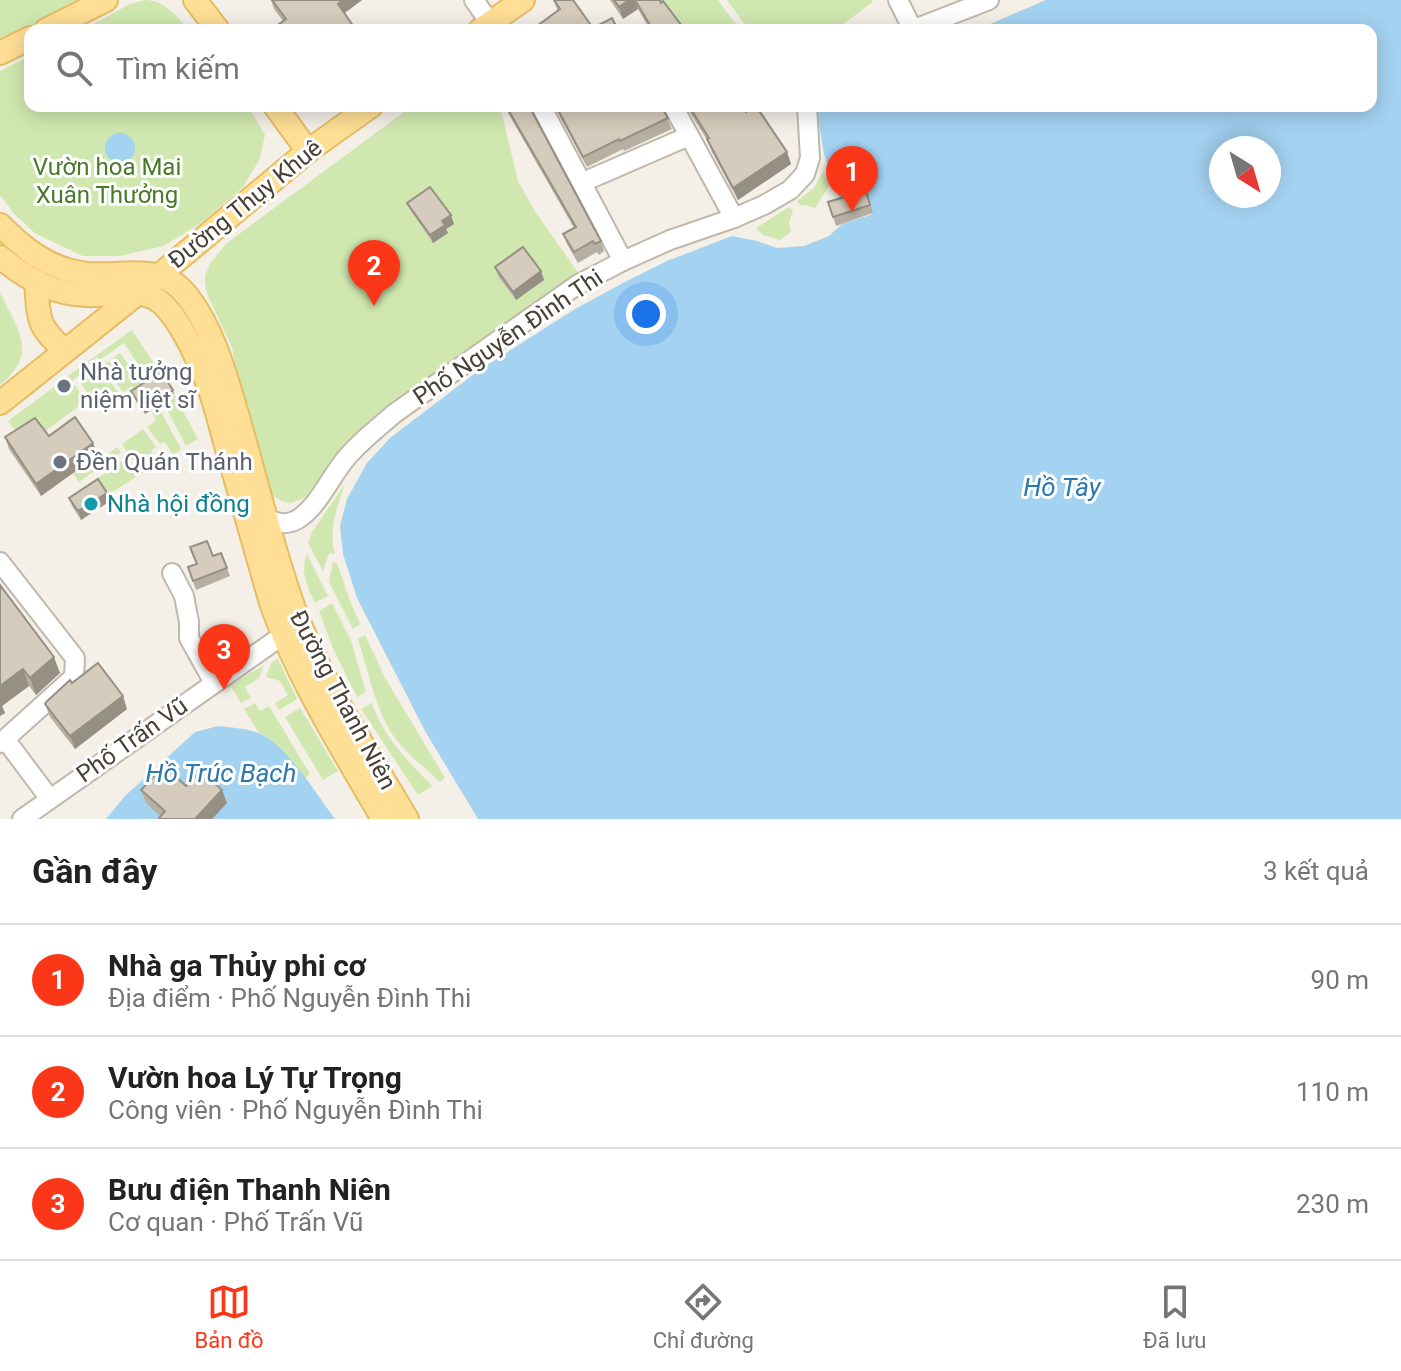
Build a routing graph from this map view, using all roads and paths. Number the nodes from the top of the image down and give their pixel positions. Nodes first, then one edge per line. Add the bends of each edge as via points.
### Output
1 (106, 0) edge
2 (195, 0) edge
3 (474, 0) edge
4 (523, 0) edge
5 (898, 0) edge
6 (989, 0) edge
7 (58, 24) edge
8 (213, 24) edge
9 (487, 24) edge
10 (494, 24) edge
11 (910, 24) edge
12 (928, 24) edge
13 (24, 41) edge
14 (0, 53) edge
15 (279, 112) edge
16 (363, 112) edge
17 (544, 112) edge
18 (676, 112) edge
19 (807, 112) edge
20 (689, 136) junction
21 (308, 151) junction
22 (583, 182) junction
23 (734, 218) junction
24 (0, 225) edge
25 (0, 257) edge
26 (623, 261) junction
27 (159, 275) junction
28 (36, 282) junction
29 (138, 293) junction
30 (65, 351) junction
31 (0, 403) edge
32 (265, 518) junction
33 (0, 562) edge
34 (172, 573) dead end
35 (283, 635) junction
36 (214, 683) junction
37 (3, 741) edge
38 (50, 799) junction
39 (22, 819) edge
40 (383, 819) edge
41 (407, 819) edge

1 - 7 main road
2 - 8 main road
3 - 9 street
4 - 10 main road
5 - 11 street
6 - 12 street
13 - 14 main road
15 - 21 main road
16 - 21 main road, Đường Thụy Khuê
17 - 22 street
18 - 20 street
19 - 23 street, Phố Nguyễn Đình Thi via 810,158 805,174 790,190
20 - 22 street
20 - 23 street
21 - 27 main road, Đường Thụy Khuê
22 - 26 street
23 - 26 street, Phố Nguyễn Đình Thi
24 - 27 main road via 33,255 56,266 82,274
25 - 28 main road
26 - 32 street, Phố Nguyễn Đình Thi via 577,285 387,420 348,456 301,517 284,524
27 - 29 main road, Đường Thụy Khuê
27 - 32 main road, Đường Thanh Niên via 188,298 216,348
28 - 29 main road via 76,295
28 - 30 main road via 41,325
29 - 30 main road, Đường Thụy Khuê
29 - 35 main road, Đường Thanh Niên via 167,308 200,363
30 - 31 main road, Đường Thụy Khuê
32 - 41 main road, Đường Thanh Niên via 303,630
33 - 37 street via 75,658 74,677
34 - 36 street via 184,596 189,638
35 - 36 street, Phố Trấn Vũ
35 - 40 main road, Đường Thanh Niên
36 - 38 street, Phố Trấn Vũ
37 - 38 street
38 - 39 street, Phố Trấn Vũ

